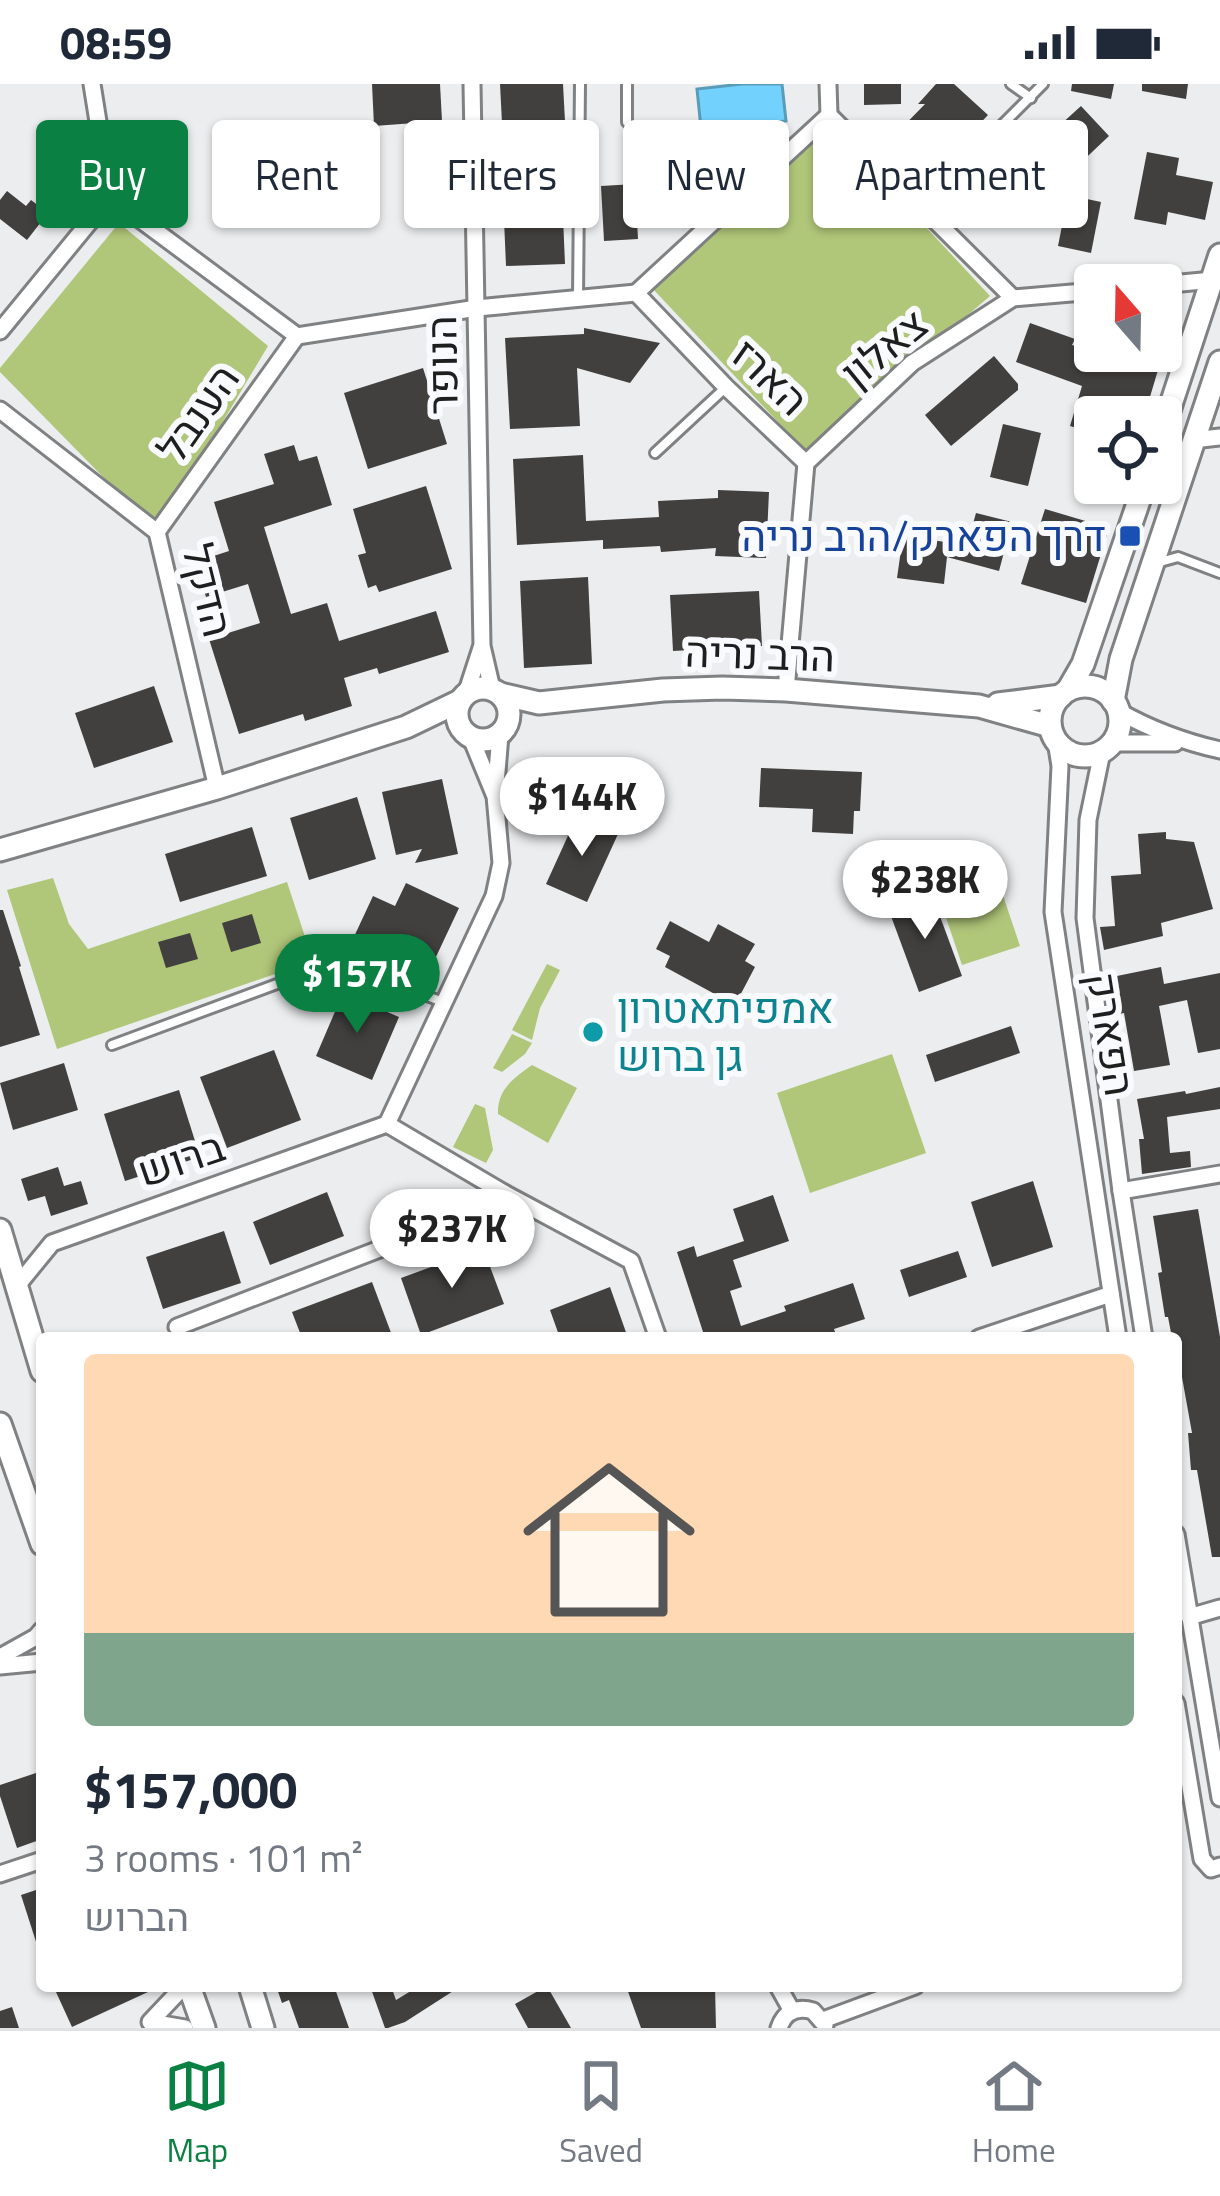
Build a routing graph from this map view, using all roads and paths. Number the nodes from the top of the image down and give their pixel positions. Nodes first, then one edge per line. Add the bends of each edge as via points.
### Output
1 (92, 84) edge
2 (472, 84) edge
3 (580, 84) edge
4 (627, 84) edge
5 (828, 84) edge
6 (1011, 84) edge
7 (1043, 84) edge
8 (1031, 98) junction
9 (829, 115) junction
10 (98, 120) edge
11 (627, 120) edge
12 (834, 120) edge
13 (1009, 120) edge
14 (85, 228) edge
15 (152, 228) edge
16 (944, 228) edge
17 (1220, 255) edge
18 (1214, 280) junction
19 (1182, 283) edge
20 (1074, 292) edge
21 (636, 293) junction
22 (1013, 298) junction
23 (578, 299) junction
24 (477, 308) junction
25 (0, 331) edge
26 (297, 336) junction
27 (1220, 362) edge
28 (726, 387) junction
29 (1174, 396) edge
30 (0, 410) edge
31 (1220, 436) edge
32 (1193, 440) junction
33 (655, 453) dead end
34 (806, 463) junction
35 (1138, 504) edge
36 (157, 532) junction
37 (1153, 563) junction
38 (1220, 573) edge
39 (482, 646) junction
40 (786, 690) junction
41 (496, 692) junction
42 (1065, 693) junction
43 (463, 698) junction
44 (539, 703) junction
45 (979, 706) junction
46 (1116, 706) junction
47 (406, 727) junction
48 (504, 729) junction
49 (1053, 733) junction
50 (468, 735) junction
51 (1190, 744) junction
52 (1107, 747) junction
53 (1220, 750) edge
54 (217, 788) junction
55 (495, 796) junction
56 (0, 850) edge
57 (444, 1003) junction
58 (112, 1045) dead end
59 (387, 1124) junction
60 (1220, 1174) edge
61 (1121, 1192) junction
62 (504, 1193) junction
63 (0, 1229) edge
64 (16, 1286) junction
65 (1111, 1294) junction
66 (177, 1328) dead end
67 (656, 1332) edge
68 (997, 1332) edge
69 (1117, 1332) edge
70 (1143, 1332) edge
71 (36, 1351) edge
72 (0, 1424) edge
73 (36, 1527) edge
74 (1182, 1570) edge
75 (1220, 1608) edge
76 (1190, 1617) junction
77 (36, 1637) edge
78 (0, 1662) edge
79 (36, 1662) edge
80 (1182, 1756) edge
81 (1220, 1798) edge
82 (36, 1862) edge
83 (1220, 1866) edge
84 (0, 1874) edge
85 (180, 1992) edge
86 (189, 1992) edge
87 (252, 1992) edge
88 (781, 1992) edge
89 (901, 1992) edge
90 (792, 2011) junction
91 (824, 2024) edge
92 (142, 2025) edge
93 (185, 2028) edge
94 (204, 2028) edge
95 (263, 2028) edge
96 (779, 2028) edge

1 - 10 street
2 - 24 street, הנופר
3 - 23 lane
4 - 11 lane
5 - 9 street
6 - 8 lane
7 - 8 lane
8 - 13 lane
9 - 12 street
9 - 21 street
14 - 25 street
15 - 26 street
16 - 22 street
17 - 18 street
18 - 19 street
18 - 29 street
20 - 22 street
21 - 23 street
21 - 28 street, הארז
22 - 34 street, צאלון via 912,363
23 - 24 street
24 - 26 street
24 - 39 street, הנופר
26 - 36 street, הענבל
27 - 32 street
28 - 33 lane
28 - 34 street, הארז
30 - 36 street, הדקל
31 - 32 street
32 - 37 street
34 - 40 street, הארז
35 - 42 street via 1084,664
36 - 54 street, הדקל
37 - 38 lane via 1178,557
37 - 46 street via 1121,659
39 - 41 street, הנופר
39 - 43 street, הנופר
40 - 44 street, הרב נריה via 663,690
40 - 45 street, הרב נריה
41 - 43 street via 483,688
41 - 44 street, הרב נריה
41 - 48 street via 509,710
42 - 45 street, הרב נריה
42 - 46 street via 1088,686
42 - 49 street via 1052,710
43 - 47 street
43 - 50 street via 457,719
44 - 48 street, הרב נריה
45 - 49 street, הרב נריה
46 - 51 street
46 - 52 street via 1118,732
47 - 50 street
47 - 54 street
48 - 50 street via 487,740
48 - 55 street
49 - 52 street via 1072,754
49 - 65 street, הפארק via 1060,766 1053,912
50 - 55 street
51 - 52 street
51 - 53 street
52 - 61 street, הפארק via 1088,820 1085,918
54 - 56 street
55 - 57 street via 501,863 494,896
57 - 58 lane via 344,965 320,968
57 - 59 street
59 - 62 street
59 - 64 street, ברוש via 52,1243
60 - 61 street
61 - 70 street, הפארק
62 - 66 street via 472,1213
62 - 67 street via 631,1262
63 - 64 street
64 - 71 street
65 - 68 street
65 - 69 street, הפארק
72 - 73 street
74 - 76 street
75 - 76 street
76 - 81 street
77 - 78 street
78 - 79 street
80 - 83 street via 1202,1859
82 - 84 street
85 - 92 street
86 - 94 street
87 - 95 street
88 - 90 street
89 - 91 street
90 - 91 street via 813,2011
90 - 96 street
92 - 93 street

